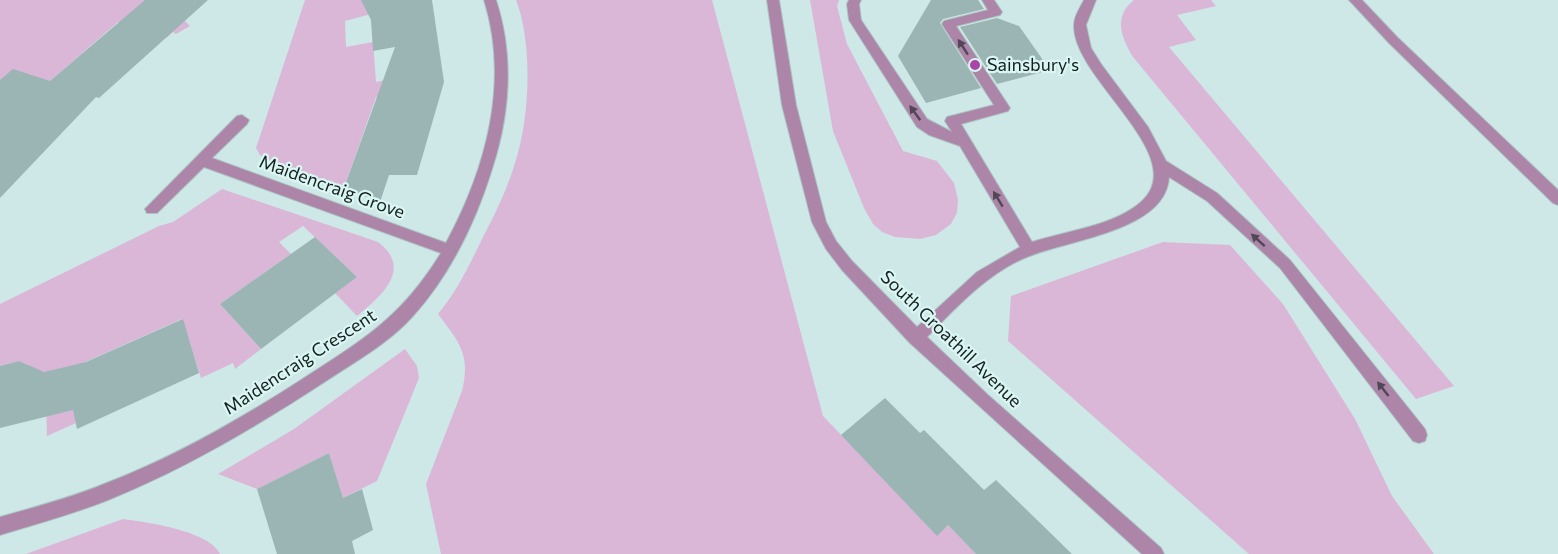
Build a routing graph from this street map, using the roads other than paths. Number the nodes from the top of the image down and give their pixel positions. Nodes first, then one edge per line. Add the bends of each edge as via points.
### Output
1 (490, 0) edge
2 (773, 0) edge
3 (855, 0) edge
4 (988, 0) edge
5 (1090, 0) edge
6 (1355, 0) edge
7 (242, 120) dead end
8 (964, 142) junction
9 (201, 160) junction
10 (1161, 165) junction
11 (1558, 199) edge
12 (152, 209) dead end
13 (1029, 249) junction
14 (449, 250) junction
15 (916, 338) junction
16 (1419, 435) dead end
17 (0, 526) edge
18 (1155, 554) edge

1 - 14 street, Maidencraig Crescent via 503,45 500,100 490,159
2 - 15 street, South Groathill Avenue via 789,105 825,237 836,254
8 -> 3 street via 934,131 914,113 855,20
8 -> 4 street via 952,121 1003,108 948,24 996,12
5 - 10 street via 1080,29 1086,47 1097,71 1126,106
6 - 11 street
7 - 9 street
13 -> 8 street
9 - 12 street
9 - 14 street, Maidencraig Grove
10 - 13 street via 1161,187 1149,204 1127,220
16 -> 10 street via 1285,264 1212,197
13 - 15 street via 987,271
14 - 17 street, Maidencraig Crescent via 406,313 280,403 121,486
15 - 18 street, South Groathill Avenue

